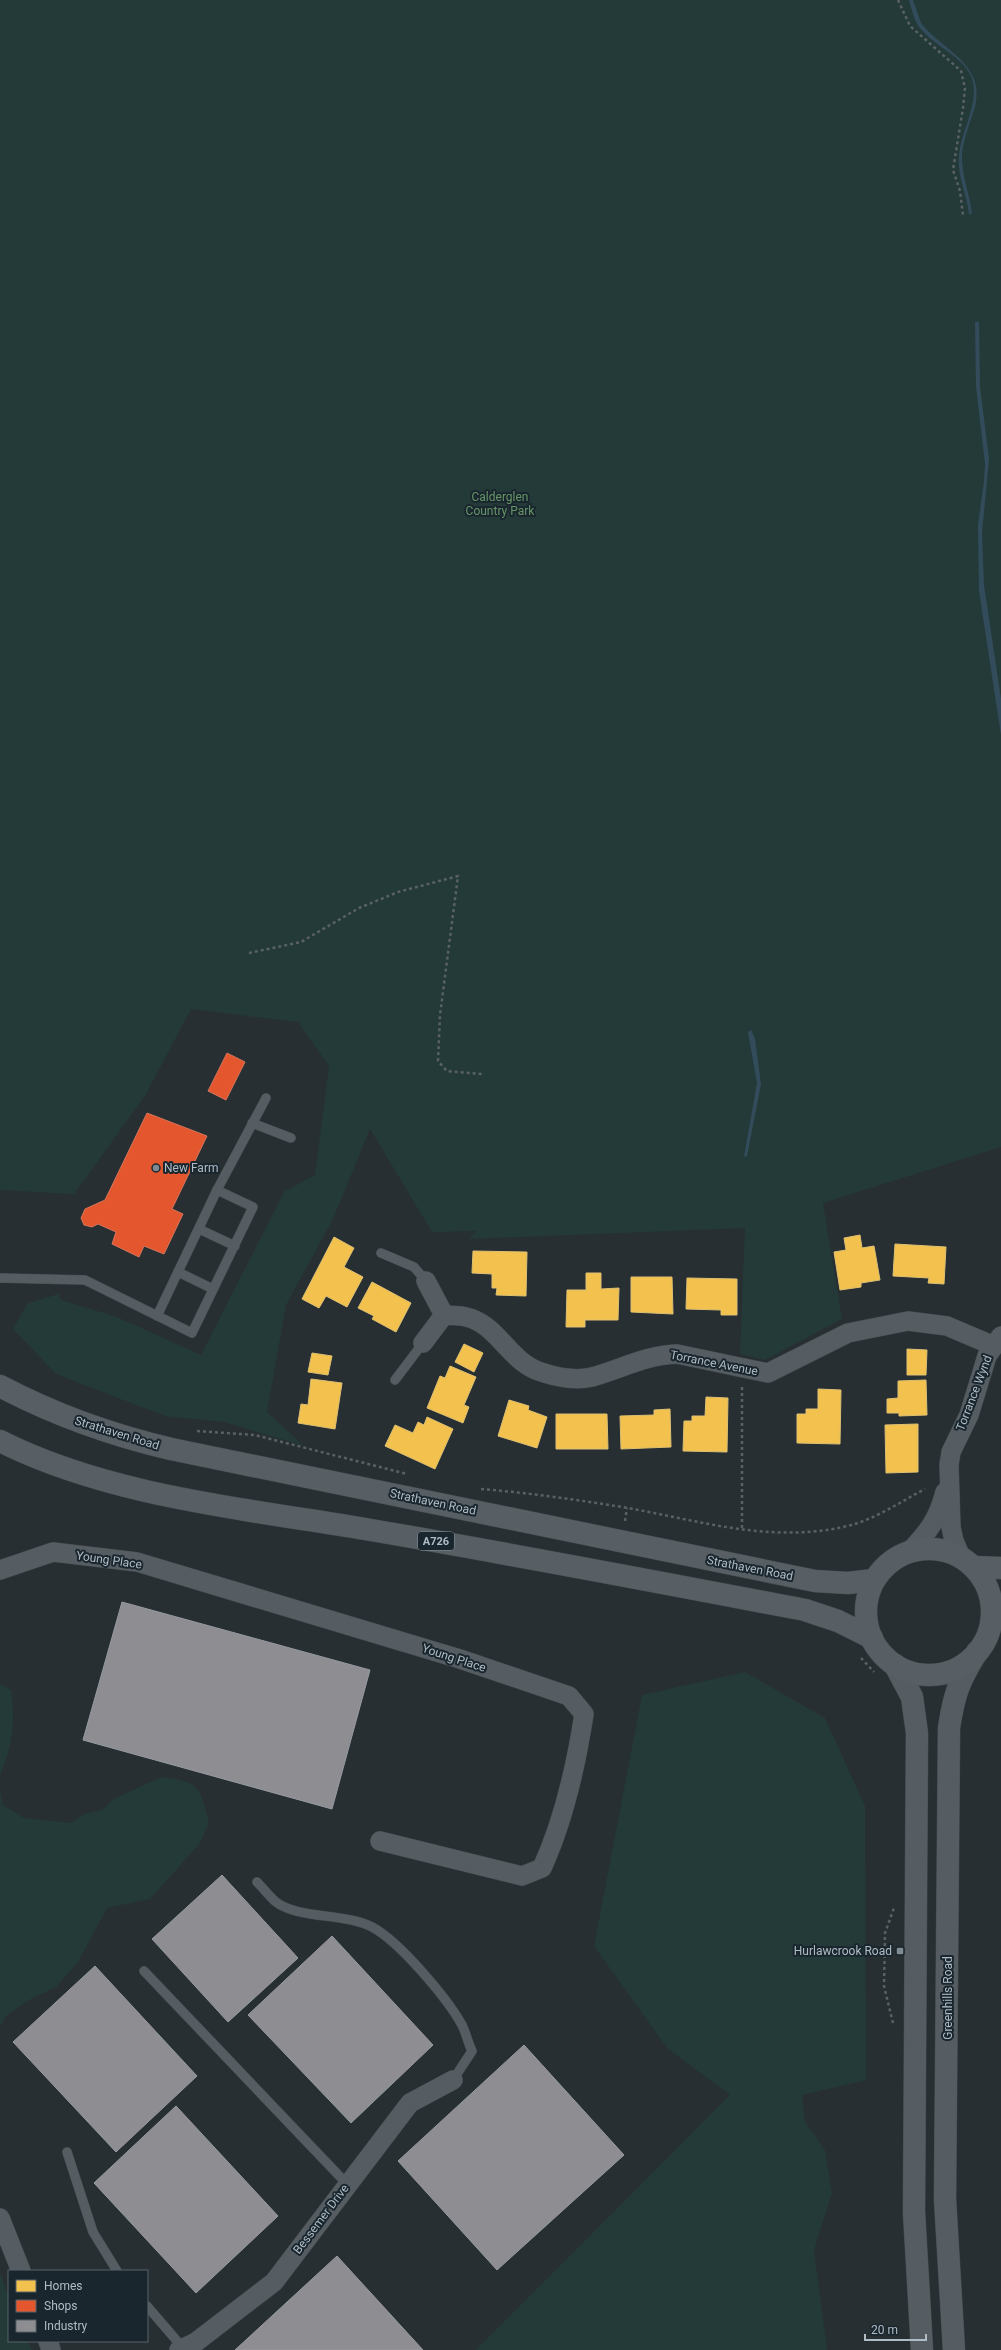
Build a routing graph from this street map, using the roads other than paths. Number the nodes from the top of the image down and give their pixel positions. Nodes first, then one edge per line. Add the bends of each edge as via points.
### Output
1 (266, 1098) dead end
2 (252, 1123) junction
3 (291, 1138) dead end
4 (217, 1190) junction
5 (199, 1229) junction
6 (235, 1246) junction
7 (381, 1253) dead end
8 (178, 1272) junction
9 (0, 1278) edge
10 (426, 1281) joint
11 (213, 1289) junction
12 (444, 1315) junction
13 (157, 1316) junction
14 (997, 1340) edge
15 (423, 1343) joint
16 (396, 1380) dead end
17 (0, 1386) edge
18 (0, 1441) edge
19 (949, 1477) junction
20 (910, 1551) junction
21 (967, 1562) junction
22 (1001, 1568) edge
23 (0, 1570) edge
24 (874, 1580) junction
25 (996, 1609) edge
26 (872, 1638) junction
27 (977, 1652) junction
28 (887, 1670) junction
29 (380, 1841) dead end
30 (257, 1882) dead end
31 (144, 1971) dead end
32 (452, 2080) joint
33 (67, 2152) dead end
34 (347, 2184) junction
35 (0, 2218) edge
36 (21, 2270) edge
37 (116, 2270) edge
38 (148, 2307) edge
39 (181, 2349) edge
40 (922, 2350) edge
41 (954, 2350) edge

1 - 2 lane
2 - 3 lane
2 - 4 lane
4 - 5 lane
4 - 6 lane via 253,1207
5 - 6 lane
5 - 8 lane
6 - 11 lane
7 - 10 lane via 414,1267
8 - 11 lane
8 - 13 lane
9 - 13 lane via 85,1280
10 - 12 street
11 - 13 lane via 192,1333
12 - 14 street, Torrance Avenue via 466,1317 481,1324 492,1332 517,1360 539,1372 566,1378 591,1377 642,1359 665,1354 677,1354 768,1373 848,1333 908,1321 947,1326
12 - 15 street
14 - 19 street, Torrance Wynd via 987,1356 968,1415 951,1452
15 - 16 lane
17 - 24 main road, Strathaven Road via 74,1421 164,1447 815,1581 848,1583
18 - 26 main road, A726 via 74,1472 145,1490 551,1560 798,1609 838,1621
19 - 20 street, Torrance Wynd via 940,1510 930,1530
19 - 21 street, Torrance Wynd via 951,1527 954,1541
20 - 21 main road via 927,1548 939,1550
20 - 24 main road via 889,1562
21 - 22 main road
21 - 25 main road via 987,1588
23 - 29 street, Young Place via 53,1552 137,1562 460,1659 569,1696 584,1714 578,1756 550,1850 542,1868 522,1876
24 - 26 main road via 869,1591 866,1615
25 - 27 main road
26 - 28 main road
27 - 28 main road via 960,1666 938,1674
27 - 41 street, Greenhills Road via 959,1682 949,1728 945,2200
28 - 40 street via 912,1697 917,1733 914,2212
30 - 32 lane via 276,1902 294,1911 326,1915 372,1927 399,1948 435,1988 462,2025 472,2051
31 - 34 lane
32 - 34 street, Bessemer Drive via 410,2103
33 - 37 lane via 94,2232
34 - 39 street, Bessemer Drive via 274,2282 196,2342
35 - 36 street
38 - 39 lane

